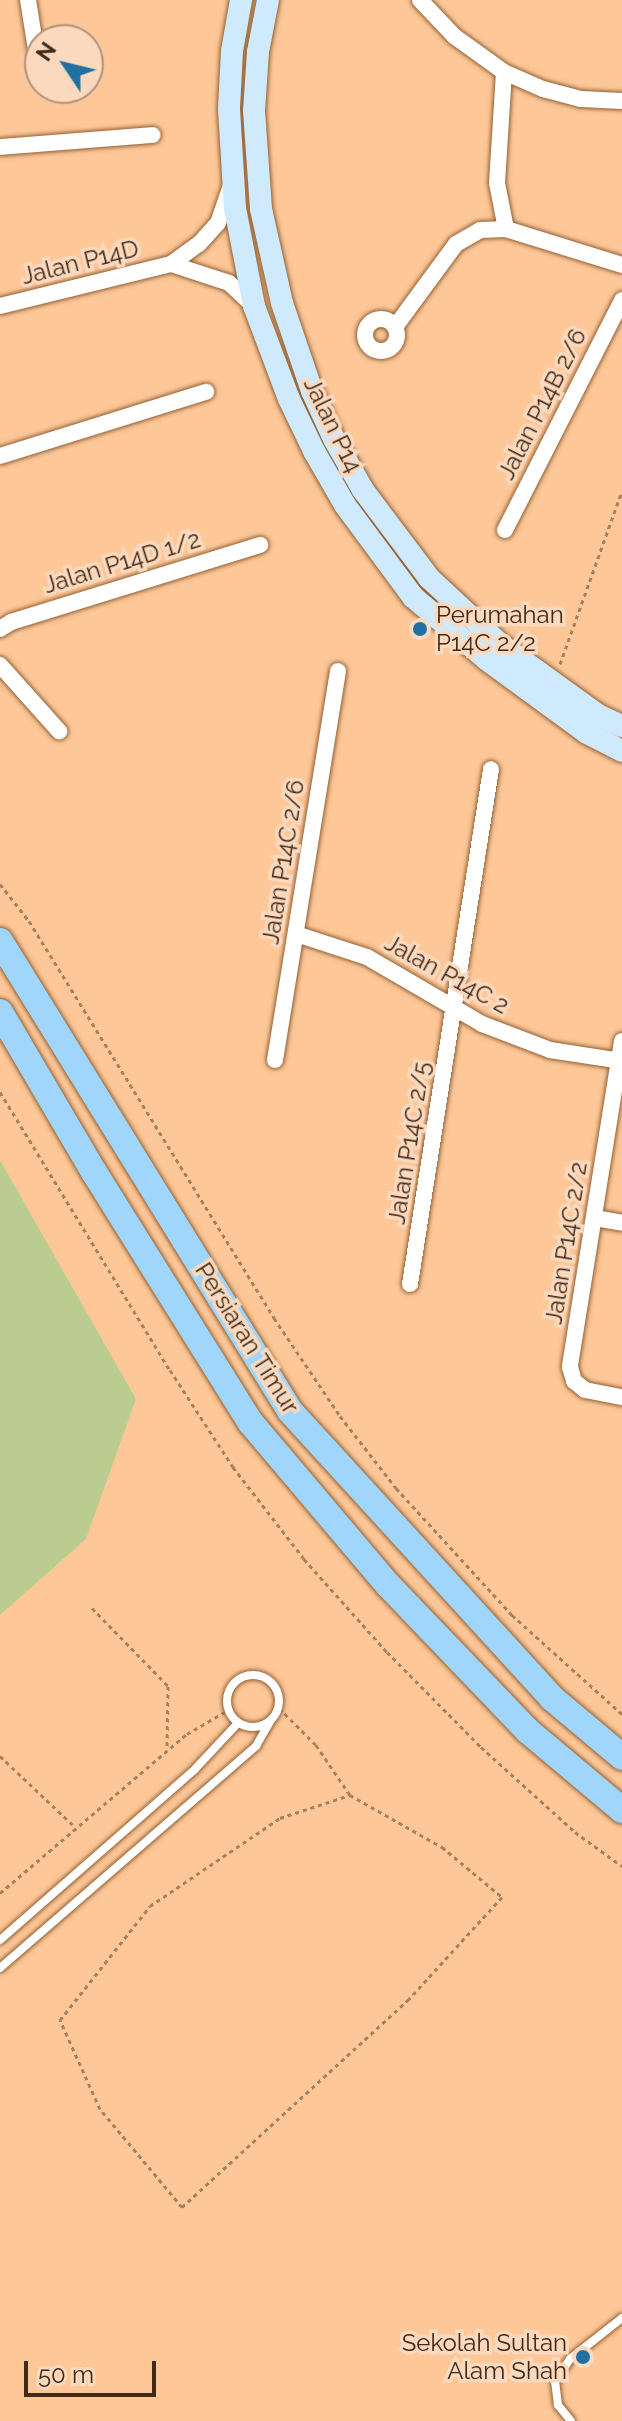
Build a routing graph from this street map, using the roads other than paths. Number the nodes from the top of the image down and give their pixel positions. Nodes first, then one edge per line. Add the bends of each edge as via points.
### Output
1 (28, 0) edge
2 (241, 0) edge
3 (268, 0) edge
4 (420, 0) edge
5 (32, 24) edge
6 (504, 72) junction
7 (622, 101) edge
8 (153, 135) dead end
9 (0, 147) edge
10 (234, 177) junction
11 (506, 229) junction
12 (171, 264) junction
13 (622, 265) edge
14 (622, 300) edge
15 (0, 306) edge
16 (254, 306) junction
17 (395, 327) dead end
18 (206, 392) dead end
19 (0, 456) edge
20 (505, 530) dead end
21 (260, 545) dead end
22 (0, 629) edge
23 (0, 665) edge
24 (338, 671) dead end
25 (622, 726) edge
26 (59, 731) dead end
27 (622, 751) edge
28 (491, 769) dead end
29 (296, 934) junction
30 (0, 941) edge
31 (455, 1010) junction
32 (0, 1012) edge
33 (622, 1041) edge
34 (275, 1060) dead end
35 (620, 1061) edge
36 (595, 1218) junction
37 (622, 1223) edge
38 (410, 1284) dead end
39 (622, 1397) edge
40 (270, 1722) junction
41 (238, 1723) junction
42 (622, 1757) edge
43 (622, 1810) edge
44 (0, 1940) edge
45 (0, 1968) edge
46 (622, 2318) edge
47 (571, 2421) edge

1 - 5 street
2 - 10 main road, Jalan P14 via 229,109
3 - 25 main road, Jalan P14 via 254,111 261,209 282,303 334,439 363,490 429,578 501,645 598,715
4 - 6 street via 454,36
6 - 7 street via 581,99
6 - 11 street via 497,183
8 - 9 street
10 - 12 street, Jalan P14D via 218,223
10 - 16 main road, Jalan P14
11 - 13 street
11 - 17 street via 480,230 456,244
12 - 15 street, Jalan P14D
12 - 16 street, Jalan P14D via 229,283
14 - 20 street, Jalan P14B 2/6
16 - 27 main road, Jalan P14 via 314,451 345,505 413,597 587,733
18 - 19 street
21 - 22 street, Jalan P14D 1/2
23 - 26 street
24 - 29 street, Jalan P14C 2/6
28 - 31 street, Jalan P14C 2/5
29 - 31 street, Jalan P14C 2 via 367,957
29 - 34 street, Jalan P14C 2/6
30 - 42 main road, Persiaran Timur via 290,1411 553,1699
31 - 35 street, Jalan P14C 2 via 550,1050
31 - 38 street, Jalan P14C 2/5
32 - 43 main road, Persiaran Timur via 251,1423 431,1630 528,1731
33 - 35 street, Jalan P14C 2/2
35 - 36 street, Jalan P14C 2/2
36 - 37 street
36 - 39 street, Jalan P14C 2/2 via 570,1367 574,1381 585,1390
40 - 41 lane via 254,1728
40 - 41 lane via 279,1708 279,1692 269,1678 253,1674 237,1679 228,1693 228,1710
40 - 45 lane via 256,1746
41 - 44 lane via 195,1769
46 - 47 lane via 570,2359 555,2382 558,2405

